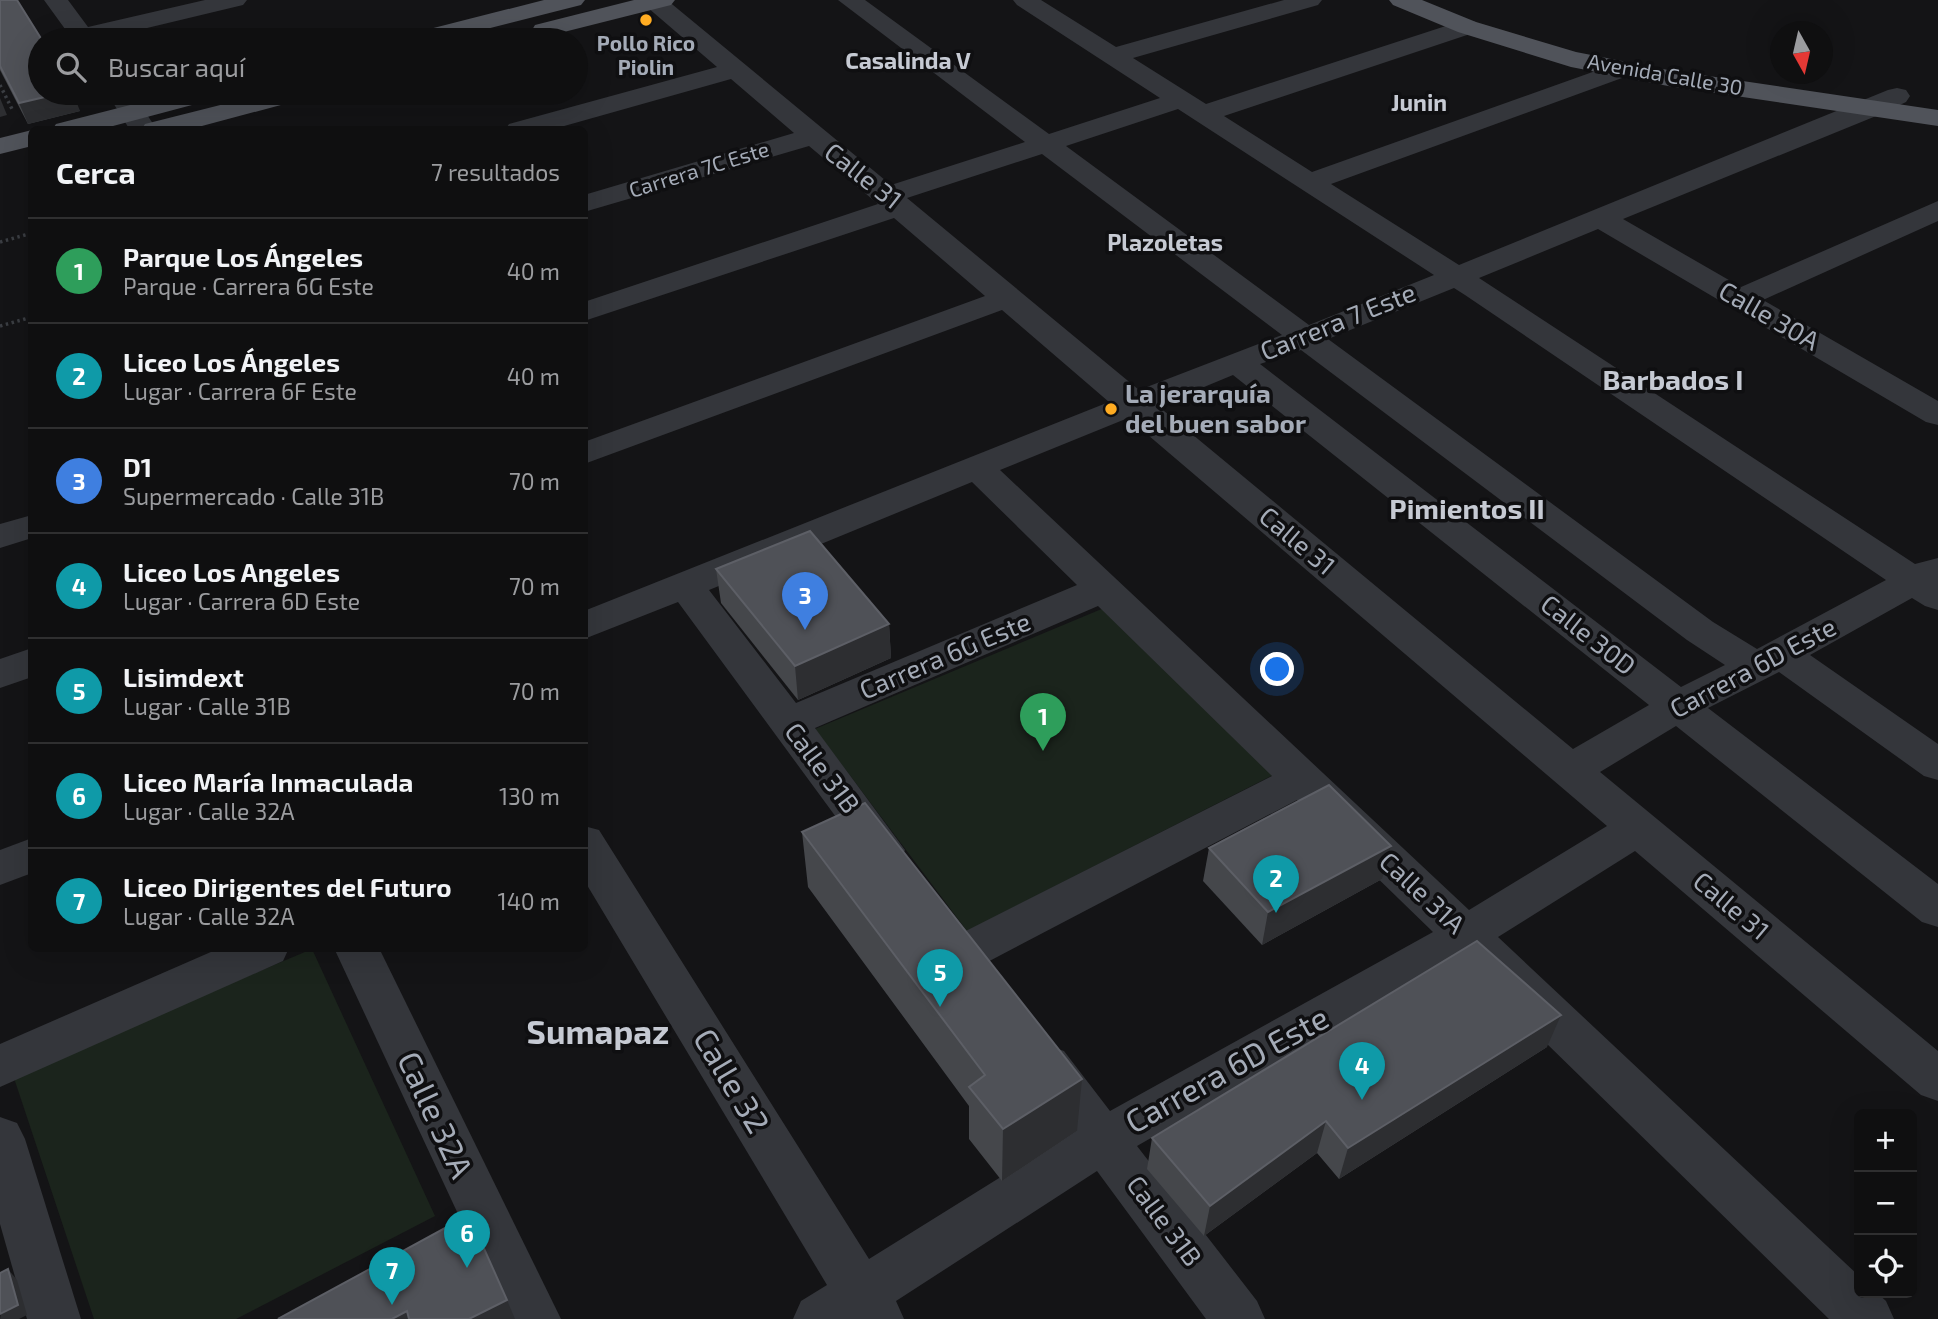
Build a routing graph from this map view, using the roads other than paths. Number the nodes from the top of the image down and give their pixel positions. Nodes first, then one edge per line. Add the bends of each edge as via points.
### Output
1 (235, 0) edge
2 (573, 0) edge
3 (850, 0) edge
4 (1025, 0) edge
5 (1310, 0) edge
6 (1401, 0) edge
7 (1455, 0) edge
8 (64, 1) edge
9 (659, 1) edge
10 (1467, 27) junction
11 (79, 28) edge
12 (124, 28) edge
13 (462, 28) edge
14 (552, 28) edge
15 (1113, 57) junction
16 (1624, 69) junction
17 (734, 70) junction
18 (1884, 102) junction
19 (1938, 102) edge
20 (158, 105) edge
21 (251, 105) edge
22 (1192, 107) junction
23 (132, 111) edge
24 (1938, 118) edge
25 (79, 126) edge
26 (170, 126) edge
27 (532, 126) edge
28 (813, 136) junction
29 (28, 139) edge
30 (1048, 145) junction
31 (0, 146) edge
32 (28, 162) edge
33 (0, 169) edge
34 (1308, 181) junction
35 (893, 201) junction
36 (588, 203) edge
37 (1938, 210) edge
38 (1600, 218) junction
39 (1456, 276) junction
40 (1009, 297) junction
41 (1741, 299) junction
42 (588, 311) edge
43 (1304, 338) junction
44 (1237, 362) junction
45 (1931, 403) edge
46 (1135, 405) junction
47 (588, 453) edge
48 (976, 467) junction
49 (28, 527) edge
50 (0, 536) edge
51 (1930, 582) edge
52 (686, 586) junction
53 (1102, 589) junction
54 (588, 624) edge
55 (1769, 661) junction
56 (28, 664) edge
57 (0, 674) edge
58 (1678, 706) junction
59 (788, 723) junction
60 (1938, 765) edge
61 (1569, 771) junction
62 (1302, 779) junction
63 (1638, 828) junction
64 (588, 849) edge
65 (28, 857) edge
66 (0, 868) edge
67 (904, 877) edge
68 (1938, 909) edge
69 (1466, 935) junction
70 (258, 952) edge
71 (358, 952) edge
72 (962, 954) edge
73 (1020, 1031) edge
74 (0, 1066) edge
75 (1938, 1080) edge
76 (0, 1139) edge
77 (1103, 1140) junction
78 (869, 1307) edge
79 (54, 1319) edge
80 (534, 1319) edge
81 (820, 1319) edge
82 (1238, 1319) edge
83 (1867, 1319) edge

1 - 12 street
2 - 13 main road
3 - 30 street
4 - 15 street
5 - 15 street
6 - 10 main road, Avenida Calle 30
7 - 18 main road, Avenida Calle 30 via 1585,44
8 - 11 street
9 - 14 main road
9 - 17 street, Calle 31
10 - 16 main road, Avenida Calle 30 via 1571,59
10 - 22 street
15 - 22 street
16 - 18 main road, Avenida Calle 30
16 - 34 street
17 - 27 street
17 - 28 street, Calle 31
18 - 19 main road, Avenida Calle 30
18 - 24 main road, Avenida Calle 30
18 - 38 street, Carrera 7 Este
20 - 23 main road
21 - 26 main road
22 - 30 street
22 - 34 street
23 - 25 main road
28 - 35 street, Calle 31
28 - 36 street, Carrera 7C Este
29 - 31 main road
30 - 35 street
30 - 43 street
32 - 33 main road
34 - 39 street
35 - 40 street, Calle 31
35 - 42 street
37 - 41 street
38 - 39 street, Carrera 7 Este
38 - 41 street, Calle 30A
39 - 43 street, Carrera 7 Este
39 - 51 street
40 - 46 street, Calle 31
40 - 47 street
41 - 45 street, Calle 30A
43 - 44 street, Carrera 7 Este
43 - 55 street via 1700,631
44 - 46 street, Carrera 7 Este
44 - 58 street, Calle 30D
46 - 48 street, Carrera 7 Este
46 - 61 street, Calle 31
48 - 52 street, Carrera 7 Este
48 - 53 street, Calle 31A
49 - 50 street
51 - 55 street, Carrera 6D Este
52 - 54 street, Carrera 7 Este
52 - 59 street, Calle 31B
53 - 59 street, Carrera 6G Este
53 - 62 street, Calle 31A
55 - 58 street, Carrera 6D Este
55 - 60 street
56 - 57 street
58 - 61 street, Carrera 6D Este
58 - 68 street, Calle 30D
59 - 67 street, Calle 31B
61 - 63 street, Calle 31
62 - 69 street, Calle 31A
62 - 72 street
63 - 69 street, Carrera 6D Este
63 - 75 street, Calle 31
64 - 78 street, Calle 32
65 - 66 street
69 - 77 street, Carrera 6D Este
69 - 83 street, Calle 31A
70 - 74 street
71 - 80 street, Calle 32A via 466,1228
73 - 77 street, Calle 31B
76 - 79 street
77 - 78 street, Carrera 6D Este
77 - 82 street, Calle 31B
78 - 81 street, Carrera 6D Este

